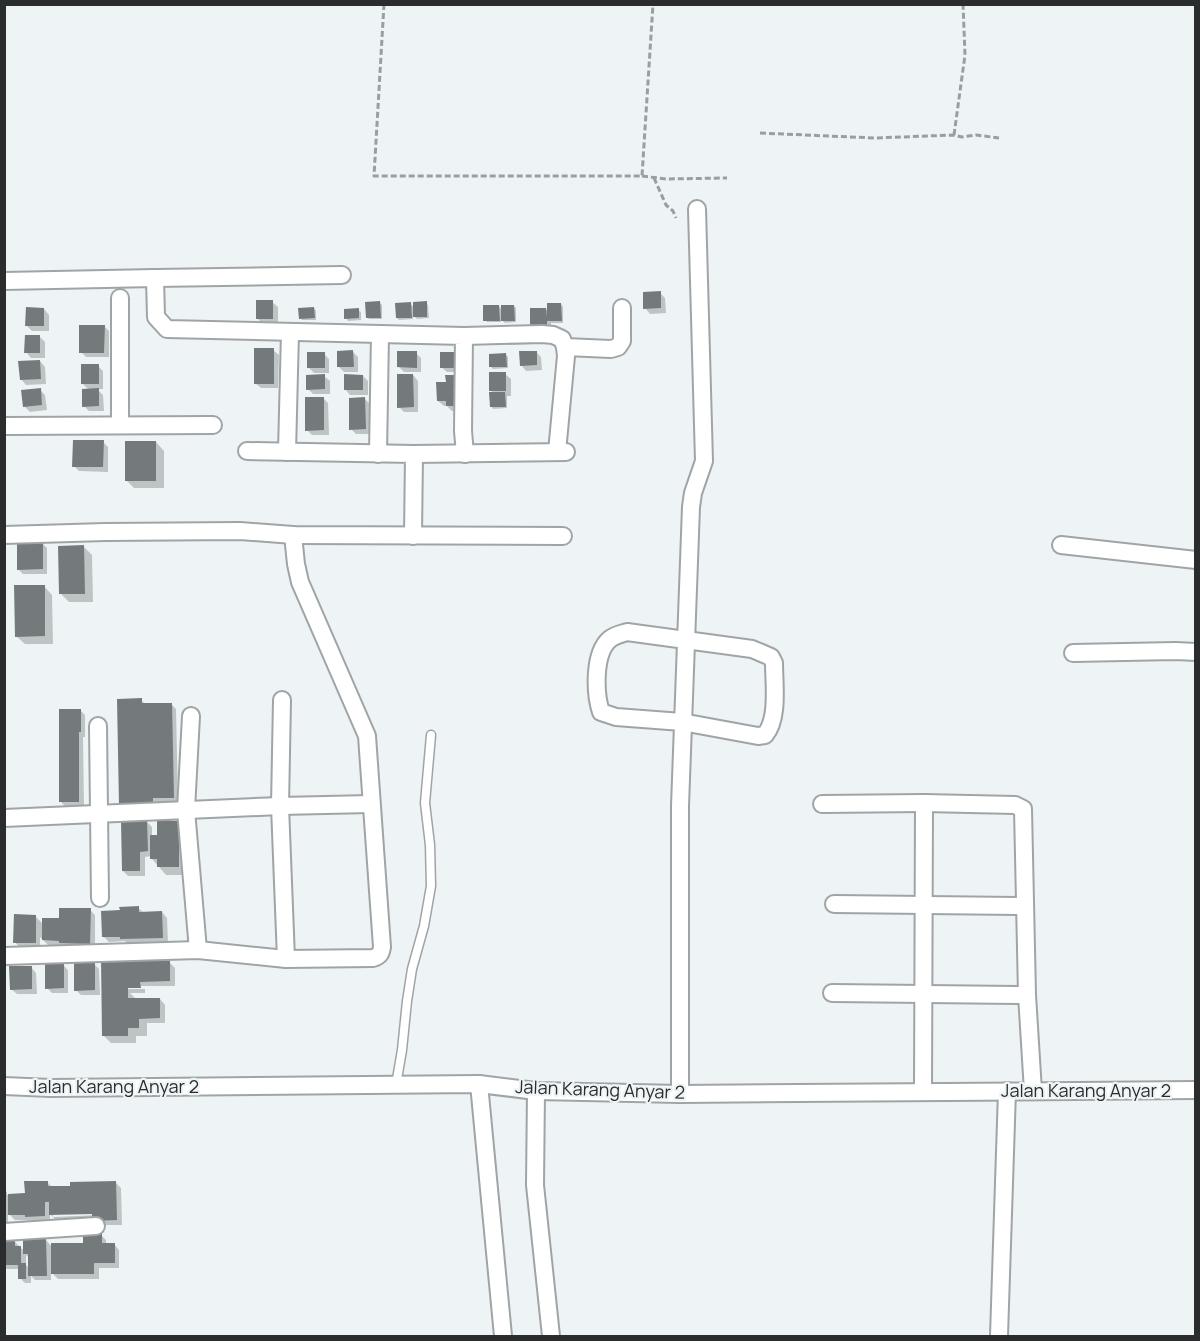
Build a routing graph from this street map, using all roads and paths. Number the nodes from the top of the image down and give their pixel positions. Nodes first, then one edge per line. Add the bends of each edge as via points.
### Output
1 (384, 4) edge
2 (653, 4) edge
3 (963, 4) edge
4 (760, 133) dead end
5 (954, 135) junction
6 (999, 138) dead end
7 (642, 176) junction
8 (654, 177) junction
9 (727, 178) dead end
10 (697, 209) dead end
11 (676, 218) dead end
12 (342, 275) dead end
13 (155, 278) junction
14 (4, 281) edge
15 (120, 298) dead end
16 (622, 308) dead end
17 (290, 332) junction
18 (380, 334) junction
19 (464, 336) junction
20 (565, 347) junction
21 (120, 425) junction
22 (213, 425) dead end
23 (4, 426) edge
24 (247, 451) dead end
25 (287, 452) junction
26 (378, 454) junction
27 (414, 454) junction
28 (465, 454) junction
29 (4, 535) edge
30 (293, 535) junction
31 (413, 536) junction
32 (563, 536) dead end
33 (1061, 545) dead end
34 (1196, 560) edge
35 (686, 640) junction
36 (1196, 652) edge
37 (1073, 653) dead end
38 (282, 700) dead end
39 (191, 716) dead end
40 (682, 722) junction
41 (98, 726) dead end
42 (431, 735) dead end
43 (924, 803) junction
44 (371, 804) junction
45 (822, 804) dead end
46 (280, 806) junction
47 (186, 810) junction
48 (99, 815) junction
49 (4, 818) edge
50 (100, 898) dead end
51 (834, 904) dead end
52 (924, 904) junction
53 (1025, 906) junction
54 (198, 950) junction
55 (4, 956) edge
56 (286, 959) junction
57 (832, 993) dead end
58 (923, 994) junction
59 (1027, 995) junction
60 (479, 1084) junction
61 (396, 1085) junction
62 (4, 1086) edge
63 (1196, 1090) edge
64 (536, 1091) junction
65 (923, 1091) junction
66 (1007, 1091) junction
67 (1033, 1091) junction
68 (681, 1094) junction
69 (96, 1226) dead end
70 (4, 1232) edge
71 (503, 1336) edge
72 (551, 1336) edge
73 (999, 1336) edge

1 - 7 path via 374,176
2 - 7 path
3 - 5 path via 964,55
4 - 5 path via 874,138
5 - 6 path
7 - 8 path
8 - 9 path
8 - 11 path
10 - 35 street via 704,461 691,507
12 - 13 street
13 - 14 street
13 - 17 street via 156,317 167,329
15 - 21 street
16 - 20 street via 622,341 618,347
17 - 18 street
17 - 25 street
18 - 19 street
18 - 26 street
19 - 20 street via 553,335 562,339
19 - 28 street
20 - 28 street via 562,452
21 - 22 street
21 - 23 street
24 - 25 street
25 - 26 street
26 - 27 street
27 - 28 street
27 - 31 street
29 - 30 street via 240,531
30 - 31 street
30 - 44 street via 300,582 367,736
31 - 32 street
33 - 34 street
35 - 40 street
35 - 40 street via 627,632 614,636 603,648 596,684 601,712 606,715
35 - 40 street via 752,649 771,657 774,718 769,731 758,736
36 - 37 street
38 - 46 street
39 - 47 street
40 - 68 street
41 - 48 street
42 - 61 lane via 425,802 431,886 412,969
43 - 45 street
43 - 52 street
43 - 53 street via 1015,805 1023,809
44 - 46 street
44 - 56 street via 381,953 373,958
46 - 47 street
46 - 56 street
47 - 48 street
47 - 54 street
48 - 49 street
48 - 50 street
51 - 52 street
52 - 53 street
52 - 58 street
53 - 59 street
54 - 55 street
54 - 56 street
57 - 58 street
58 - 59 street
58 - 65 street
59 - 67 street
60 - 61 street, Jalan Karang Anyar 2
60 - 64 street, Jalan Karang Anyar 2
60 - 71 street
61 - 62 street, Jalan Karang Anyar 2
63 - 67 street, Jalan Karang Anyar 2
64 - 68 street, Jalan Karang Anyar 2
64 - 72 street via 535,1185
65 - 66 street, Jalan Karang Anyar 2
65 - 68 street, Jalan Karang Anyar 2
66 - 67 street, Jalan Karang Anyar 2
66 - 73 street
69 - 70 street

